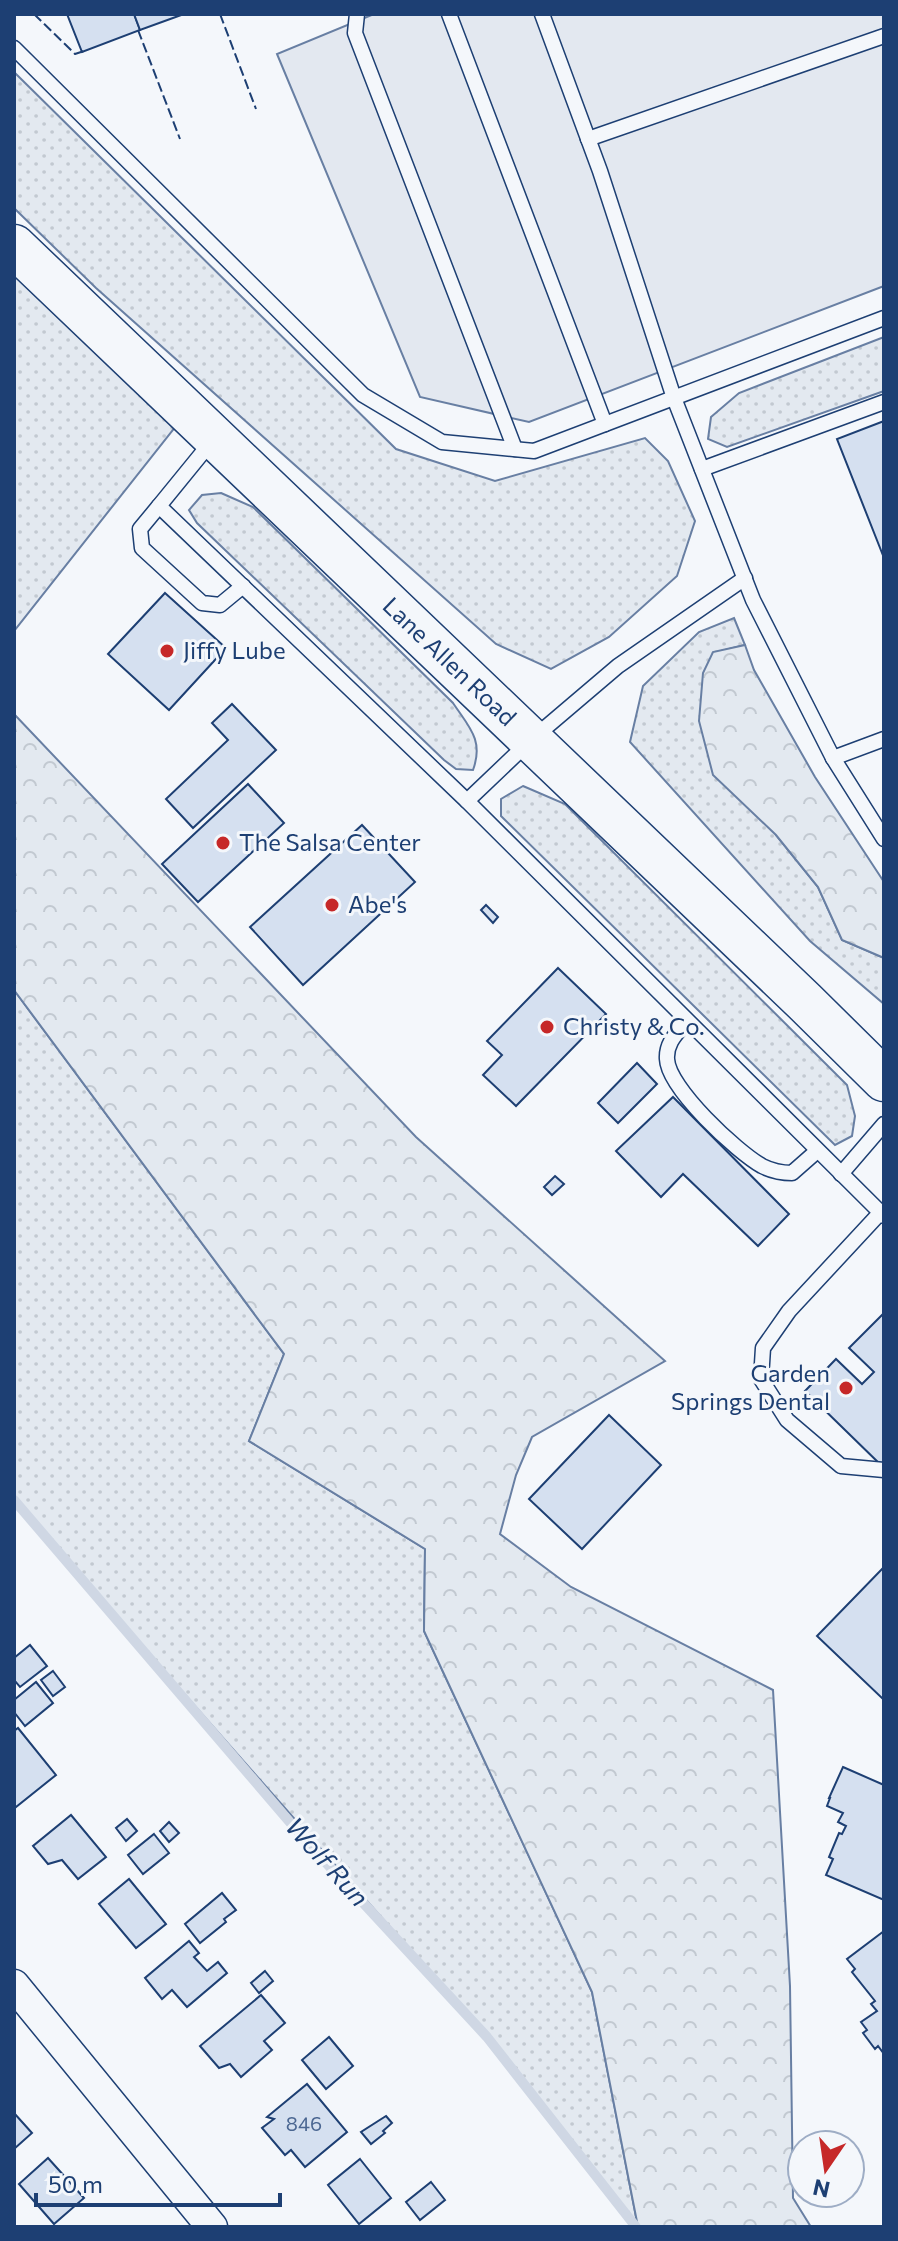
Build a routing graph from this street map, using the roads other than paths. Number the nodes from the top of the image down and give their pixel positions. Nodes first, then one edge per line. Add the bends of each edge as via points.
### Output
1 (357, 14) edge
2 (449, 14) edge
3 (542, 14) edge
4 (884, 36) edge
5 (14, 48) edge
6 (588, 139) junction
7 (14, 246) edge
8 (884, 318) edge
9 (674, 398) junction
10 (884, 402) edge
11 (605, 424) junction
12 (215, 438) junction
13 (515, 449) junction
14 (702, 469) junction
15 (159, 506) junction
16 (745, 578) junction
17 (243, 586) junction
18 (884, 739) edge
19 (531, 740) junction
20 (833, 758) junction
21 (467, 801) junction
22 (884, 839) edge
23 (686, 1022) junction
24 (884, 1080) edge
25 (884, 1124) edge
26 (817, 1151) junction
27 (841, 1174) junction
28 (882, 1215) edge
29 (884, 1470) edge
30 (14, 1985) edge
31 (212, 2227) edge

1 - 13 lane via 355,33
2 - 11 lane
3 - 6 lane
4 - 6 lane
5 - 13 lane via 363,395 442,442
6 - 9 lane
7 - 12 main road, Lane Allen Road
8 - 9 lane
9 - 11 lane
9 - 14 lane
10 - 14 lane
11 - 13 lane via 534,451
12 - 15 lane
12 - 19 main road, Lane Allen Road
14 - 16 lane
15 - 17 lane
15 - 17 lane via 140,529 142,548 202,603 220,605
16 - 19 lane via 618,666
16 - 20 lane
17 - 21 lane
18 - 20 lane
19 - 21 lane
19 - 24 main road, Lane Allen Road
20 - 22 lane
21 - 23 lane
23 - 26 lane
23 - 26 lane via 669,1043 667,1061 671,1075 711,1123 742,1152 780,1173 792,1173
25 - 27 lane
26 - 27 lane
27 - 28 lane
28 - 29 lane via 789,1311 763,1348 761,1379 787,1420 841,1466
30 - 31 street

